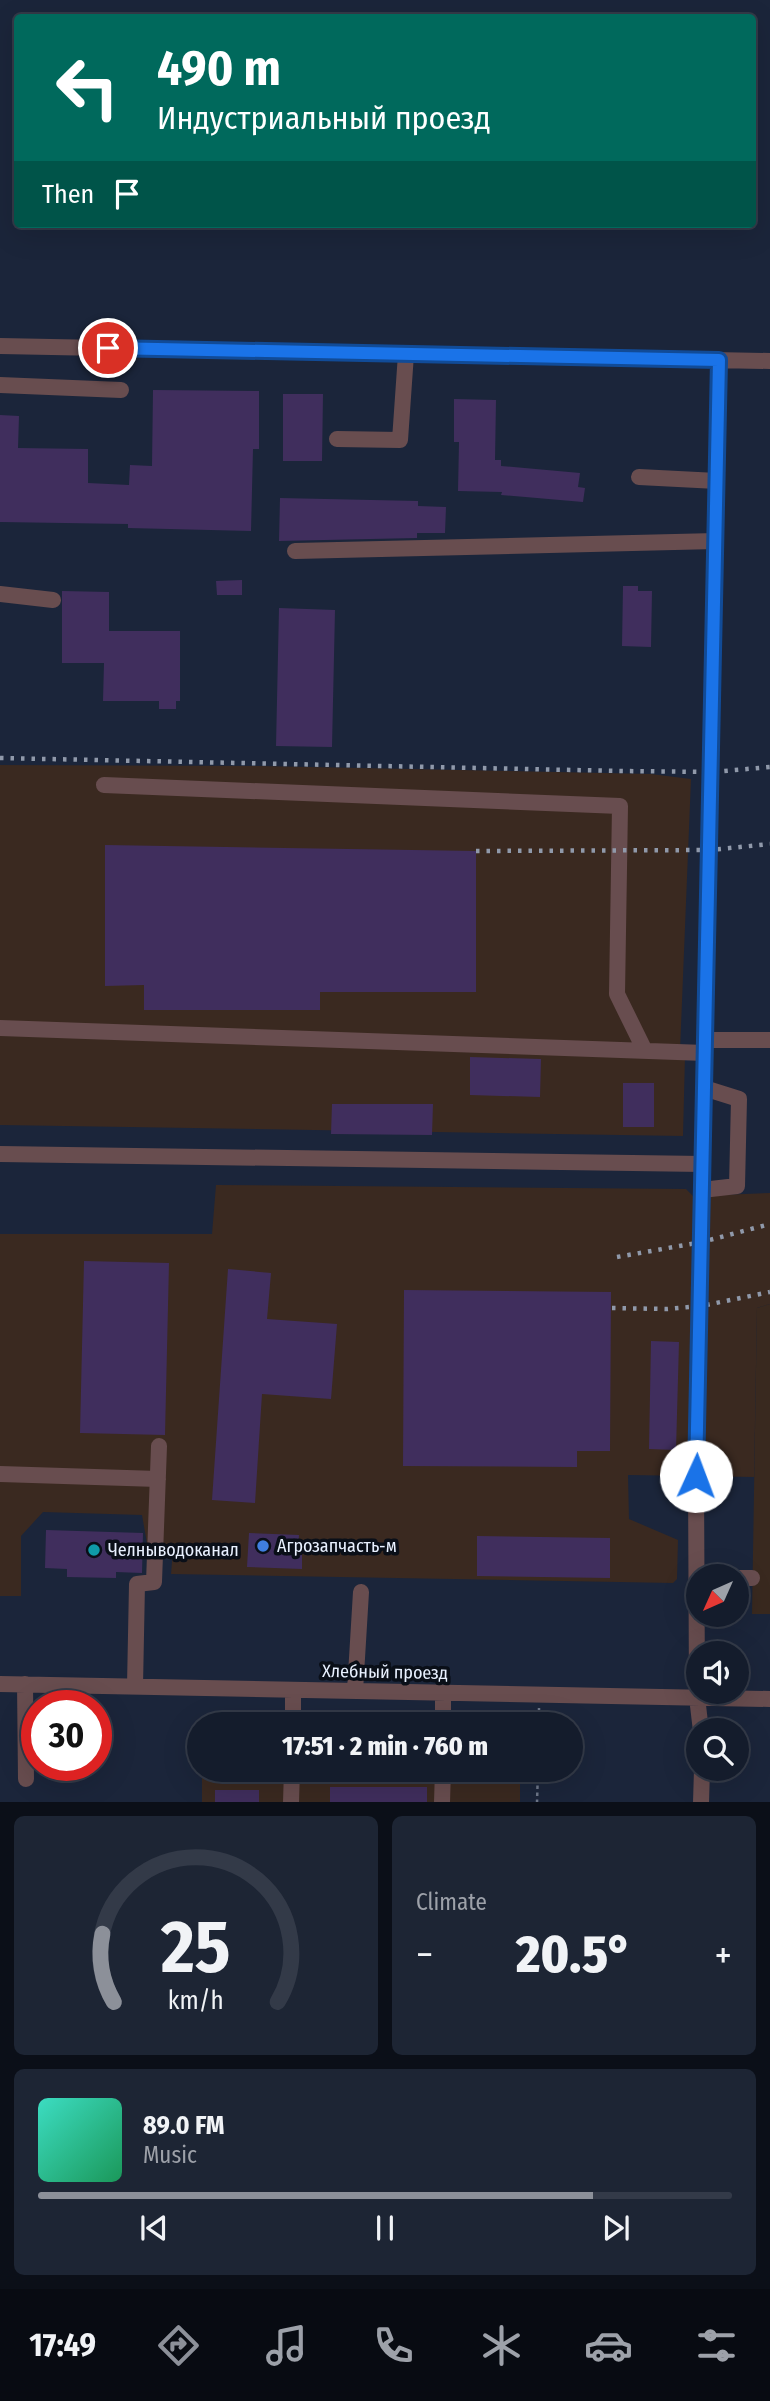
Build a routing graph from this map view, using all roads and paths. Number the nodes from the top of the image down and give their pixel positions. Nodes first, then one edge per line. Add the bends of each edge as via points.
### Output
1 (0, 346) edge
2 (406, 354) junction
3 (719, 360) junction
4 (770, 361) edge
5 (0, 385) edge
6 (121, 390) dead end
7 (337, 439) dead end
8 (639, 477) dead end
9 (717, 481) junction
10 (716, 541) junction
11 (295, 551) dead end
12 (0, 594) edge
13 (53, 600) dead end
14 (104, 785) dead end
15 (0, 1028) edge
16 (770, 1041) edge
17 (705, 1046) junction
18 (645, 1051) junction
19 (704, 1088) junction
20 (0, 1154) edge
21 (703, 1164) junction
22 (702, 1190) junction
23 (159, 1446) dead end
24 (0, 1474) edge
25 (158, 1479) junction
26 (697, 1564) edge
27 (360, 1592) dead end
28 (0, 1684) edge
29 (25, 1684) junction
30 (135, 1686) junction
31 (293, 1689) junction
32 (25, 1690) edge
33 (355, 1691) junction
34 (443, 1693) junction
35 (686, 1698) edge
36 (749, 1699) edge
37 (770, 1699) edge
38 (293, 1712) edge
39 (443, 1712) edge
40 (702, 1781) edge
41 (292, 1782) edge
42 (443, 1782) edge
43 (538, 1782) edge
44 (291, 1802) edge
45 (442, 1802) edge
46 (537, 1802) edge
47 (701, 1802) edge

1 - 2 street
2 - 3 street
2 - 7 street via 400,440
3 - 4 street
3 - 9 street
5 - 6 street
8 - 9 street
9 - 10 street
10 - 11 street
10 - 17 street
12 - 13 street
14 - 18 street via 620,806 617,994
15 - 18 street
16 - 17 street
17 - 18 street
17 - 19 street
19 - 21 street
19 - 22 street via 739,1099 737,1186
20 - 21 street
21 - 22 street
22 - 26 street
23 - 25 street
24 - 25 street
25 - 30 street via 154,1582 137,1584
27 - 33 street
28 - 29 street, Хлебный проезд
29 - 30 street, Хлебный проезд
29 - 32 street
30 - 31 street, Хлебный проезд
31 - 33 street, Хлебный проезд
31 - 38 street
33 - 34 street, Хлебный проезд
34 - 35 street, Хлебный проезд
34 - 39 street
36 - 37 street, Хлебный проезд
40 - 47 street
41 - 44 street
42 - 45 street
43 - 46 path

